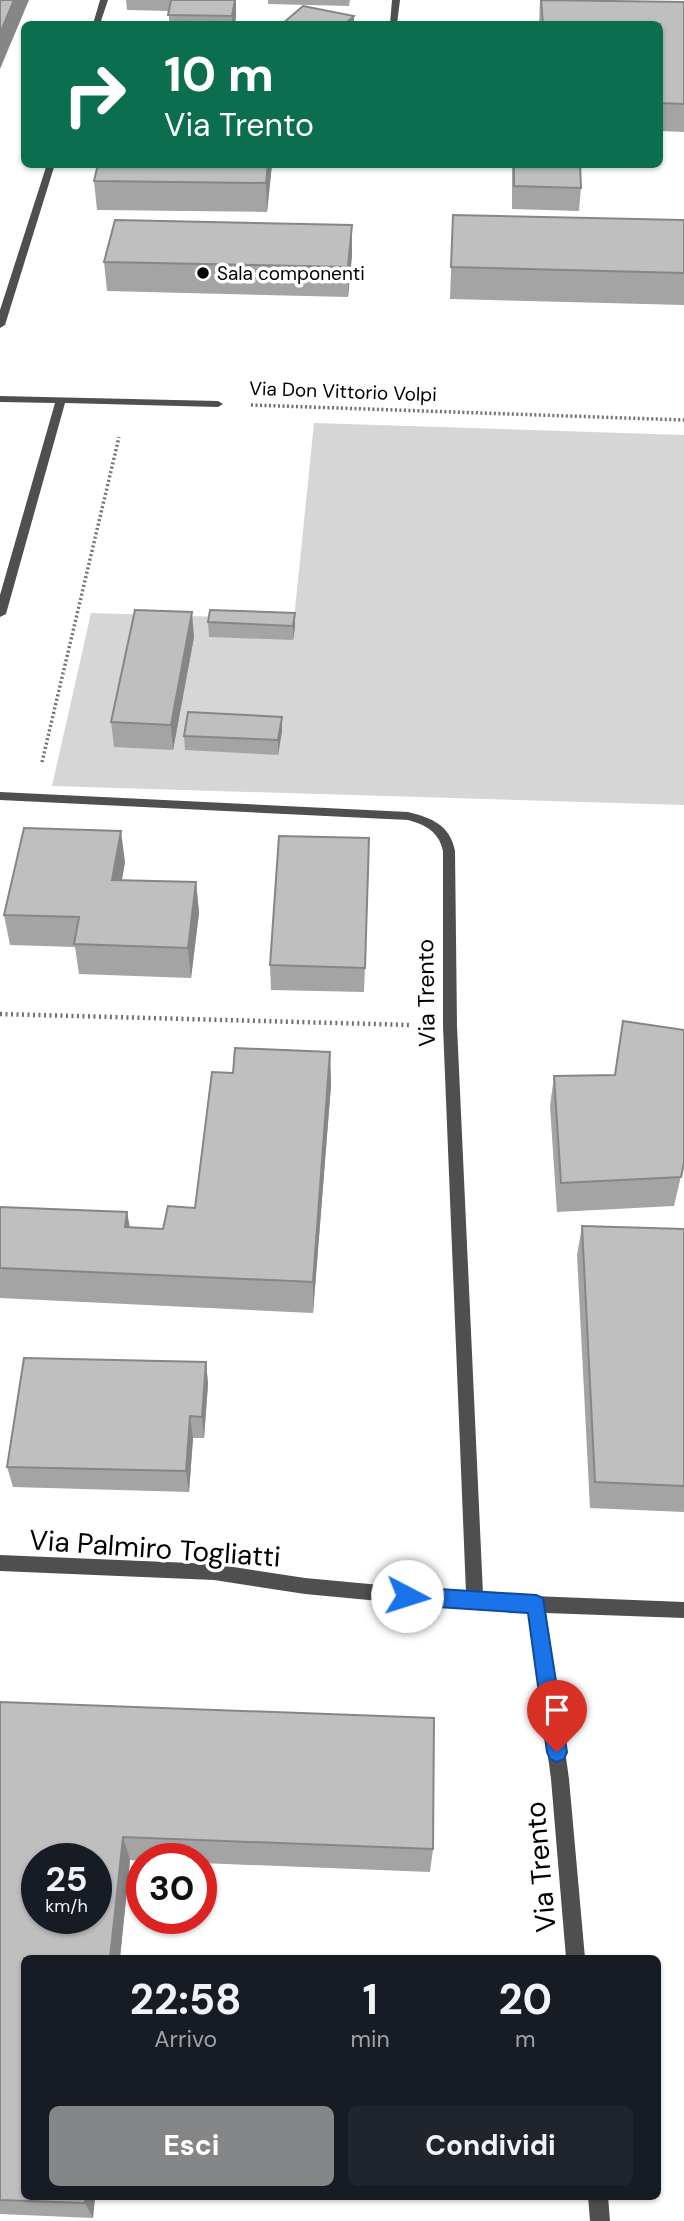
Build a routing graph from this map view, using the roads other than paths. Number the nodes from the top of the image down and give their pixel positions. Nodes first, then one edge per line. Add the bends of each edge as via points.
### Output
1 (104, 0) edge
2 (396, 0) edge
3 (97, 21) edge
4 (394, 21) edge
5 (50, 168) edge
6 (0, 325) edge
7 (0, 399) edge
8 (61, 400) junction
9 (218, 404) road end
10 (0, 614) edge
11 (0, 796) edge
12 (0, 1563) edge
13 (475, 1602) junction
14 (536, 1604) junction
15 (684, 1610) edge
16 (576, 1955) edge
17 (598, 2200) edge
18 (600, 2221) edge

1 - 3 street
2 - 4 street
5 - 6 street
7 - 8 street, Via Don Vittorio Volpi
8 - 9 street, Via Don Vittorio Volpi
8 - 10 street
11 - 13 street, Via Trento via 408,816 428,820 442,830 449,850 450,1026
12 - 13 street, Via Palmiro Togliatti via 214,1572 305,1586
13 - 14 street, Via Palmiro Togliatti
14 - 15 street, Via Palmiro Togliatti
14 - 16 street, Via Trento via 560,1779
17 - 18 street

